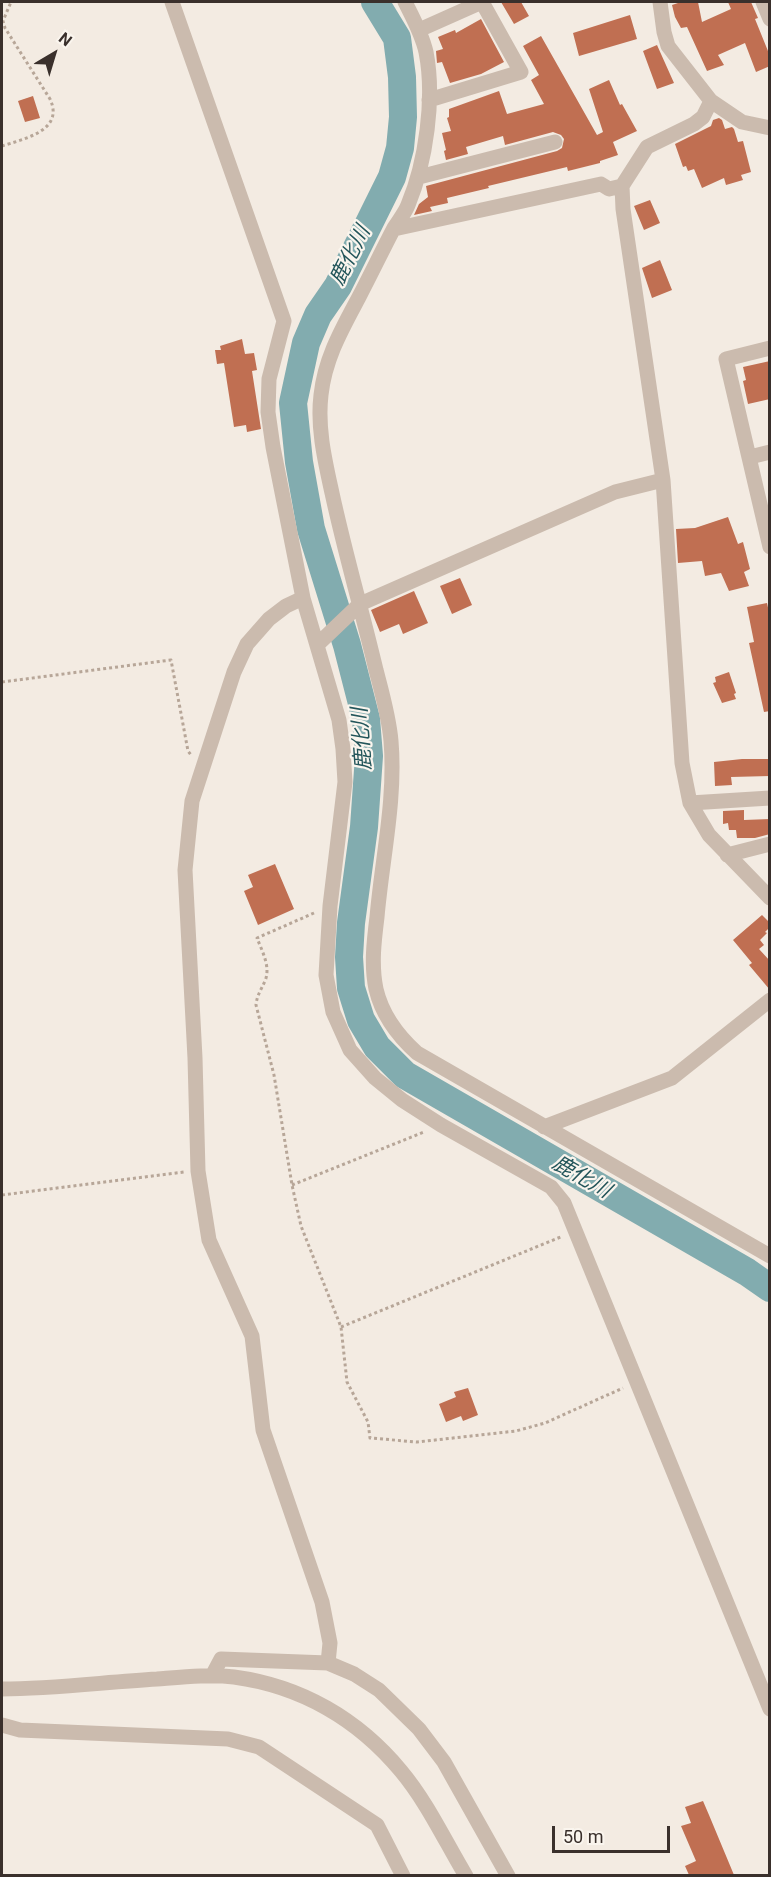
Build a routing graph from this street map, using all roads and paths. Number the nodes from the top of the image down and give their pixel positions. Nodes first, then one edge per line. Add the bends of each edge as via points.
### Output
1 (11, 2) edge
2 (172, 2) edge
3 (405, 2) edge
4 (660, 2) edge
5 (763, 2) edge
6 (770, 19) edge
7 (419, 30) junction
8 (429, 100) junction
9 (711, 101) junction
10 (770, 128) edge
11 (555, 142) dead end
12 (2, 146) edge
13 (419, 177) junction
14 (622, 186) junction
15 (394, 229) junction
16 (770, 348) edge
17 (770, 452) edge
18 (750, 457) junction
19 (663, 480) junction
20 (770, 547) edge
21 (303, 598) junction
22 (360, 604) junction
23 (319, 642) junction
24 (2, 682) edge
25 (202, 767) junction
26 (770, 798) edge
27 (690, 803) junction
28 (770, 844) edge
29 (727, 855) junction
30 (770, 898) edge
31 (330, 906) junction
32 (770, 1000) edge
33 (441, 1125) junction
34 (544, 1127) junction
35 (198, 1171) junction
36 (292, 1185) junction
37 (2, 1195) edge
38 (575, 1231) junction
39 (770, 1256) edge
40 (341, 1327) junction
41 (636, 1382) junction
42 (328, 1663) junction
43 (212, 1676) junction
44 (2, 1689) edge
45 (770, 1709) edge
46 (2, 1725) edge
47 (403, 1875) edge
48 (466, 1875) edge
49 (508, 1875) edge

1 - 12 path via 3,21 5,28 53,106 45,129
2 - 21 street via 284,321 269,379 268,412
3 - 7 street
4 - 9 street via 668,46
5 - 6 street
7 - 8 street via 426,54
7 - 8 street via 482,2 521,72
8 - 13 street
9 - 10 street via 742,122
9 - 14 street via 703,117 694,124 647,147
11 - 13 street
13 - 15 street
14 - 15 street via 609,189 601,184
14 - 19 street
15 - 22 street via 338,335 321,398 325,464
16 - 18 street via 726,359
17 - 18 street
18 - 20 street
19 - 22 street via 615,492
19 - 27 street via 682,764
21 - 23 street
21 - 25 street via 269,619 247,644
22 - 23 street
22 - 34 street via 392,743 374,962 376,991 394,1029 417,1053
23 - 31 street via 339,720 345,782
24 - 25 path via 171,660 188,751
25 - 35 street via 192,801 185,870
26 - 27 street
27 - 29 street via 709,835
28 - 29 street
29 - 30 street
31 - 33 street via 326,975 333,1012 350,1050 375,1078
31 - 36 path via 257,938 268,969 256,1005 274,1075
32 - 34 street via 672,1078
33 - 36 path
33 - 38 street via 551,1187 564,1203
34 - 39 street
35 - 37 path
35 - 42 street via 209,1240 252,1336 263,1430 322,1602 330,1643
36 - 40 path via 301,1226
38 - 40 path
38 - 41 street
40 - 41 path via 347,1382 368,1422 370,1438 417,1442 516,1431 545,1423
41 - 45 street
42 - 43 street via 221,1659
42 - 49 street via 379,1690 419,1729 444,1762
43 - 44 street
43 - 48 street via 257,1681 295,1693 321,1703 367,1734 419,1795
46 - 47 street via 20,1730 228,1739 259,1747 377,1825

